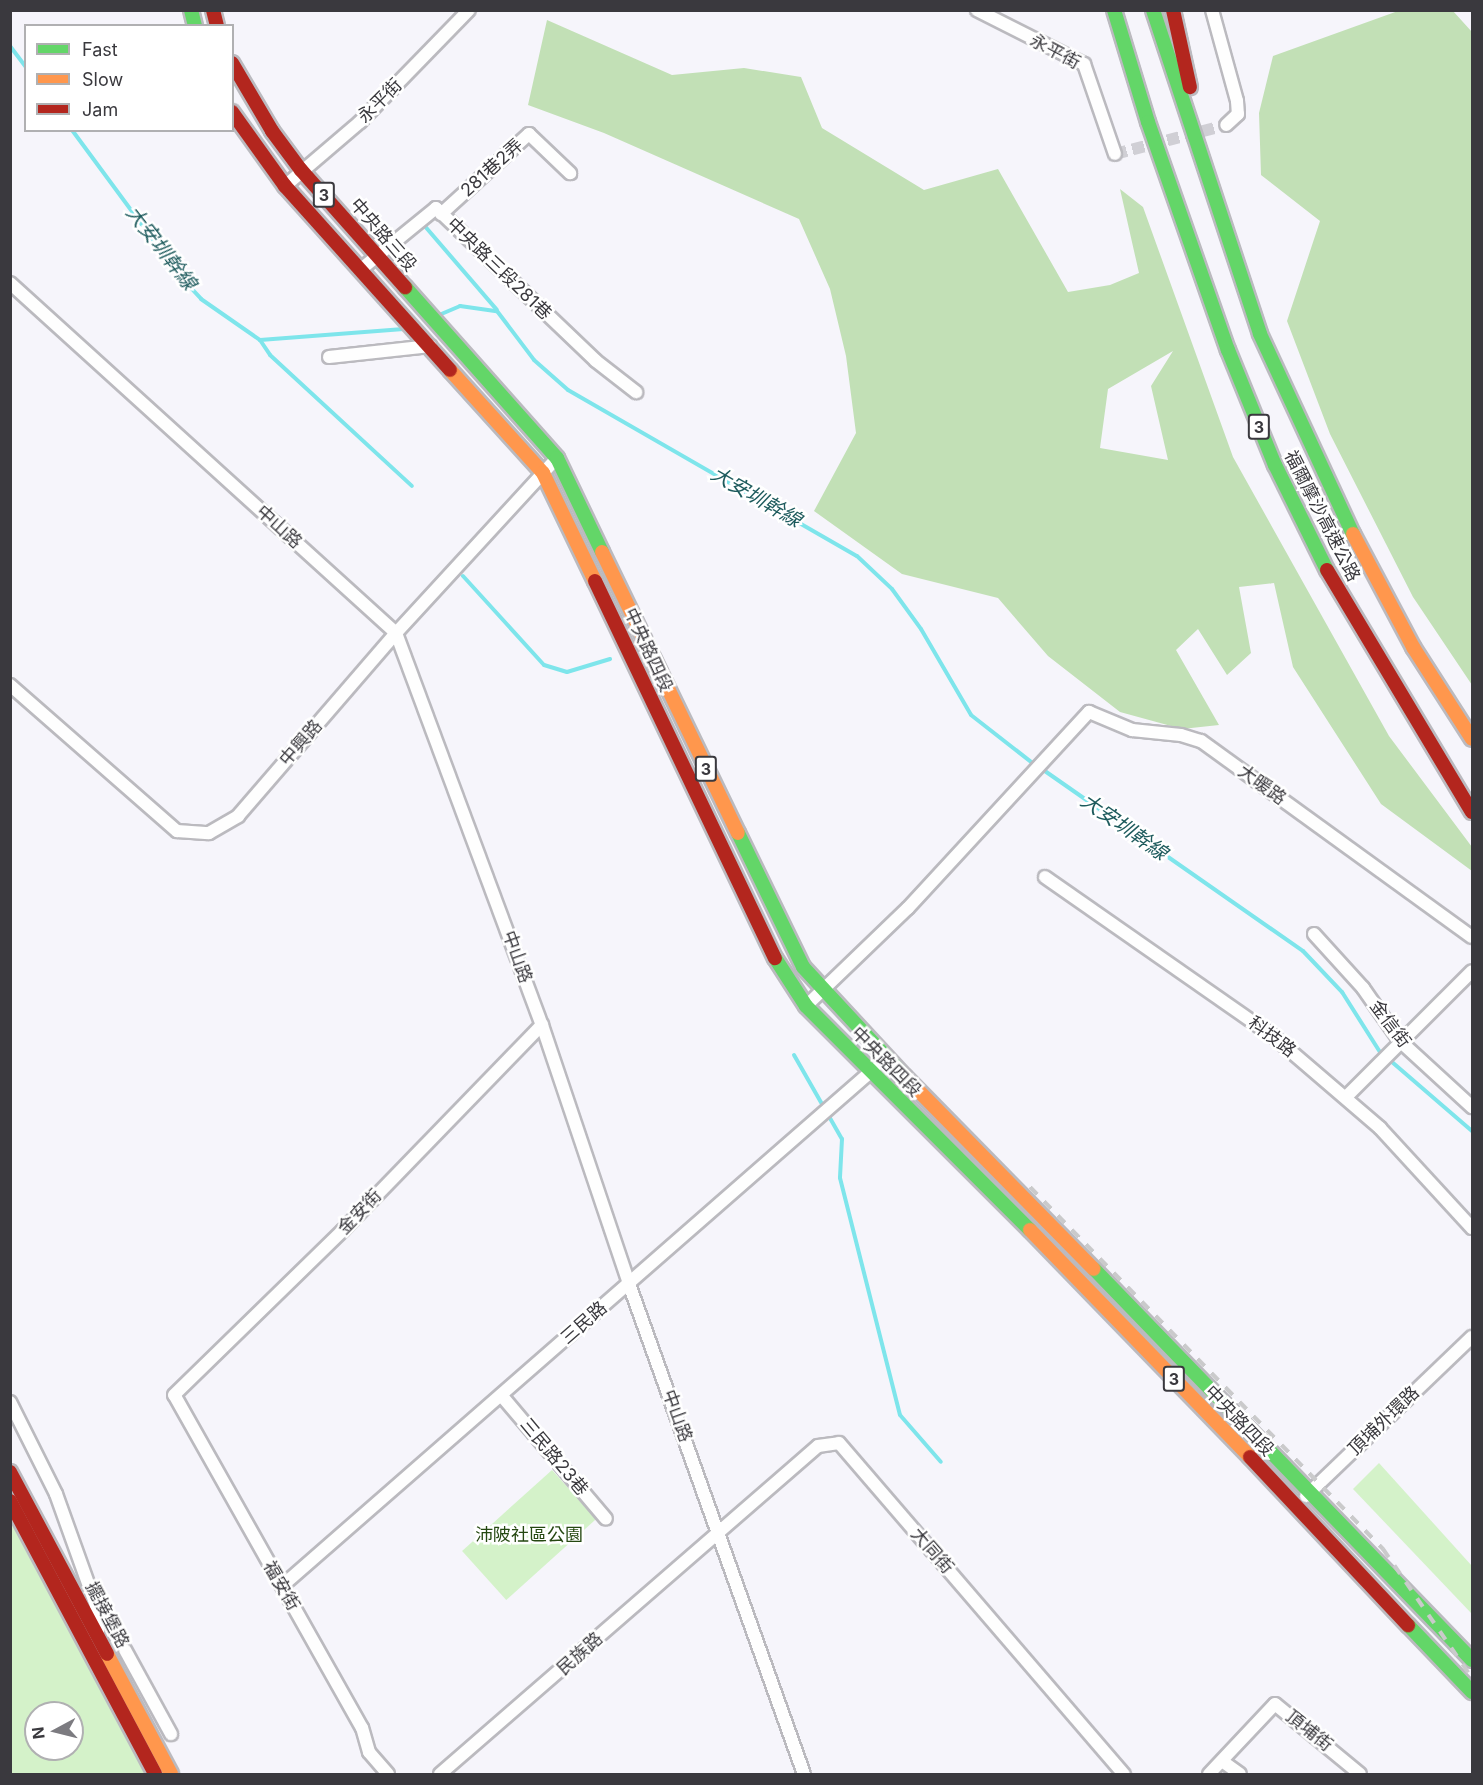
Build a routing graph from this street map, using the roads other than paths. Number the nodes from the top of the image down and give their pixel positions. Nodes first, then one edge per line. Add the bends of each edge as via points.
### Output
1 (469, 10) edge
2 (977, 10) edge
3 (1114, 10) edge
4 (1153, 10) edge
5 (1173, 10) edge
6 (1212, 10) edge
7 (234, 66) edge
8 (234, 115) edge
9 (1227, 125) dead end
10 (1115, 154) dead end
11 (301, 170) junction
12 (570, 172) dead end
13 (285, 186) junction
14 (441, 214) junction
15 (376, 254) junction
16 (360, 270) junction
17 (10, 283) edge
18 (1260, 334) junction
19 (450, 339) joint
20 (430, 345) junction
21 (329, 357) dead end
22 (636, 392) dead end
23 (556, 458) junction
24 (543, 473) junction
25 (396, 633) junction
26 (10, 685) edge
27 (1473, 739) edge
28 (1473, 812) edge
29 (1045, 877) dead end
30 (1314, 934) dead end
31 (1473, 937) edge
32 (1473, 971) edge
33 (824, 992) junction
34 (806, 1006) junction
35 (542, 1025) junction
36 (1401, 1041) junction
37 (886, 1059) junction
38 (871, 1072) junction
39 (1346, 1097) junction
40 (1473, 1107) edge
41 (1473, 1228) edge
42 (629, 1284) junction
43 (1473, 1337) edge
44 (174, 1395) joint
45 (501, 1395) junction
46 (10, 1402) edge
47 (10, 1472) edge
48 (1309, 1493) junction
49 (10, 1501) edge
50 (1297, 1505) junction
51 (606, 1519) dead end
52 (719, 1533) junction
53 (282, 1586) junction
54 (99, 1638) junction
55 (125, 1650) dead end
56 (1473, 1660) edge
57 (1473, 1692) edge
58 (171, 1734) dead end
59 (1222, 1761) junction
60 (155, 1774) edge
61 (171, 1774) edge
62 (388, 1774) edge
63 (440, 1774) edge
64 (804, 1774) edge
65 (1124, 1774) edge
66 (1209, 1774) edge
67 (1240, 1774) edge
68 (1360, 1774) edge

1 - 11 street, 永平街 via 360,122
2 - 10 street, 永平街 via 1084,64
3 - 28 main road, 福爾摩沙高速公路 / 3 via 1148,122 1228,350 1275,465 1320,558 1377,659
4 - 18 main road, 福爾摩沙高速公路 / 3
5 - 18 main road via 1195,112
6 - 9 street via 1237,101 1238,114
7 - 11 main road, 中央路三段 / 3
8 - 13 main road, 3
11 - 13 street, 永平街
11 - 15 main road, 中央路三段 / 3
12 - 14 street, 281巷2弄 via 529,135
13 - 16 main road, 3
14 - 15 street, 中央路三段281巷 via 436,208
14 - 22 street, 中央路三段281巷 via 596,362
15 - 16 street, 中央路三段281巷
15 - 19 main road, 中央路三段 / 3
16 - 20 main road, 3
17 - 25 street, 中山路
18 - 27 main road, 福爾摩沙高速公路 / 3 via 1360,549 1413,647
19 - 23 main road, 中央路四段 / 3
20 - 21 street
20 - 24 main road, 中央路四段 / 3
23 - 24 street, 中興路
23 - 33 main road, 中央路四段 / 3 via 765,894 803,967
24 - 25 street, 中興路
24 - 34 main road, 中央路四段 / 3 via 774,957
25 - 26 street, 中興路 via 238,816 209,833 177,831
25 - 35 street, 中山路
29 - 39 street, 科技路 via 1274,1037
30 - 36 street, 金信街 via 1363,988
31 - 33 street, 大暖路 via 1201,741 1132,730 1089,712
32 - 36 street
33 - 34 street
33 - 37 main road, 中央路四段 / 3
34 - 38 main road, 中央路四段 / 3
35 - 42 street, 中山路
35 - 44 street, 金安街 via 343,1230
36 - 39 street
36 - 40 street, 金信街 via 1433,1075
37 - 38 street, 三民路
37 - 48 main road, 中央路四段 / 3 via 947,1116
38 - 42 street, 三民路
38 - 50 main road, 中央路四段 / 3 via 1118,1318
39 - 41 street, 科技路
42 - 45 street, 三民路
42 - 52 street, 中山路
43 - 48 street, 頂埔外環路
44 - 53 street, 福安街
45 - 51 street, 三民路23巷
45 - 53 street, 三民路
46 - 54 street via 56,1494 96,1606
47 - 54 main road, 擺接堡路
48 - 50 street, 頂埔外環路
48 - 56 main road, 中央路四段 / 3
49 - 60 main road, 擺接堡路
50 - 57 main road, 中央路四段 / 3
52 - 63 street, 民族路
52 - 64 street, 中山路
52 - 65 street, 大同街 via 818,1446 839,1443
53 - 62 street, 福安街 via 362,1728 369,1752
54 - 61 main road, 擺接堡路
55 - 58 street
59 - 66 street, 頂埔街
59 - 67 street
59 - 68 street, 頂埔街 via 1275,1704

